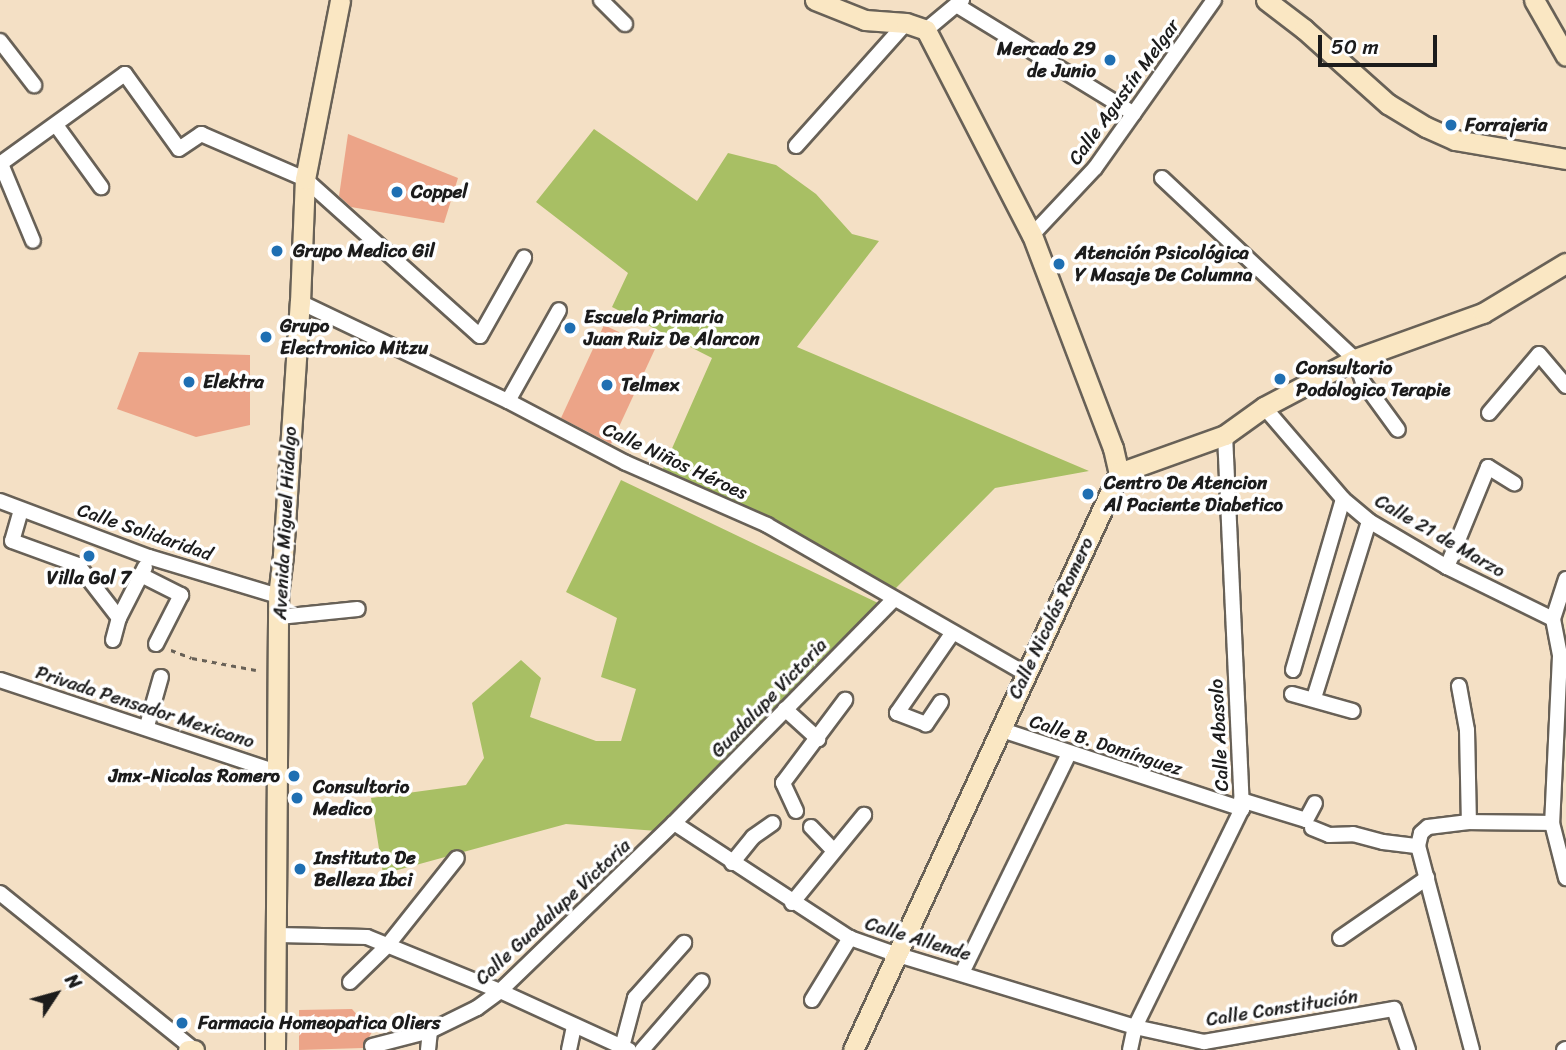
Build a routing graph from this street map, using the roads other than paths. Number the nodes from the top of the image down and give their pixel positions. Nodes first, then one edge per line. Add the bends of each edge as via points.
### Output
1 (340, 0) edge
2 (601, 0) edge
3 (815, 0) edge
4 (1214, 0) edge
5 (1266, 0) edge
6 (1534, 0) edge
7 (960, 3) edge
8 (905, 23) junction
9 (625, 24) dead end
10 (926, 30) junction
11 (0, 41) edge
12 (1566, 56) edge
13 (34, 85) dead end
14 (1134, 114) junction
15 (56, 125) junction
16 (796, 146) dead end
17 (1566, 159) edge
18 (0, 164) edge
19 (1162, 178) dead end
20 (305, 179) junction
21 (101, 187) dead end
22 (1032, 235) junction
23 (33, 241) dead end
24 (524, 258) dead end
25 (1566, 263) edge
26 (300, 302) junction
27 (559, 310) dead end
28 (1355, 359) junction
29 (1566, 386) edge
30 (508, 401) junction
31 (1264, 407) junction
32 (1489, 413) dead end
33 (1398, 430) dead end
34 (1225, 435) junction
35 (1119, 473) junction
36 (1514, 483) dead end
37 (1343, 499) junction
38 (0, 501) edge
39 (21, 510) junction
40 (1369, 521) junction
41 (149, 556) junction
42 (1447, 567) junction
43 (141, 575) junction
44 (1566, 579) edge
45 (278, 596) junction
46 (893, 600) junction
47 (358, 609) dead end
48 (279, 617) junction
49 (120, 618) junction
50 (1553, 619) junction
51 (953, 632) junction
52 (113, 640) dead end
53 (156, 644) road end
54 (1563, 658) edge
55 (1293, 670) dead end
56 (1024, 673) junction
57 (161, 677) dead end
58 (0, 680) edge
59 (1459, 686) dead end
60 (1292, 694) dead end
61 (1314, 698) junction
62 (845, 700) dead end
63 (941, 702) dead end
64 (785, 709) junction
65 (1353, 711) dead end
66 (147, 726) junction
67 (999, 729) junction
68 (818, 738) junction
69 (1069, 754) junction
70 (277, 772) junction
71 (1315, 803) dead end
72 (1242, 804) junction
73 (796, 811) dead end
74 (864, 815) dead end
75 (1469, 822) junction
76 (674, 823) junction
77 (773, 823) dead end
78 (1552, 823) junction
79 (811, 827) dead end
80 (1312, 828) dead end
81 (1418, 846) junction
82 (833, 850) junction
83 (457, 859) dead end
84 (732, 863) junction
85 (1427, 878) junction
86 (1566, 878) edge
87 (0, 893) edge
88 (792, 903) junction
89 (278, 934) junction
90 (850, 938) junction
91 (1340, 938) dead end
92 (684, 943) dead end
93 (387, 946) junction
94 (895, 954) junction
95 (962, 973) junction
96 (702, 981) dead end
97 (350, 982) dead end
98 (500, 991) junction
99 (812, 1000) dead end
100 (574, 1026) junction
101 (1135, 1027) junction
102 (430, 1031) junction
103 (372, 1046) dead end
104 (191, 1049) edge
105 (626, 1049) edge
106 (275, 1050) edge
107 (428, 1050) edge
108 (569, 1050) edge
109 (642, 1050) edge
110 (853, 1050) edge
111 (1130, 1050) edge
112 (1408, 1050) edge
113 (1472, 1050) edge

1 - 20 main road, Avenida Miguel Hidalgo
2 - 9 street
3 - 8 main road via 865,20
4 - 14 street, Calle Agustín Melgar
5 - 17 main road via 1388,104 1426,127 1455,139
6 - 12 main road
7 - 10 street
7 - 14 street
8 - 10 main road
8 - 16 street
10 - 22 main road
11 - 13 street
14 - 22 street, Calle Agustín Melgar via 1095,168
15 - 18 street
15 - 20 street via 125,74 179,149 201,134
15 - 21 street
18 - 23 street
19 - 28 street
20 - 24 street via 480,336
20 - 26 main road, Avenida Miguel Hidalgo
22 - 35 main road
25 - 28 main road via 1483,313
26 - 30 street, Calle Niños Héroes
26 - 45 main road, Avenida Miguel Hidalgo
27 - 30 street
28 - 31 main road
28 - 33 street via 1363,382
29 - 32 street via 1539,354
30 - 46 street, Calle Niños Héroes via 626,463 766,524
31 - 34 main road
31 - 37 street, Calle 21 de Marzo
34 - 35 main road
34 - 72 street, Calle Abasolo
35 - 56 main road, Calle Nicolás Romero
36 - 42 street via 1488,467
37 - 40 street, Calle 21 de Marzo
37 - 55 street
38 - 39 street, Calle Solidaridad
39 - 41 street, Calle Solidaridad
39 - 49 street via 12,541 78,565
40 - 42 street, Calle 21 de Marzo
40 - 61 street
41 - 43 street
41 - 45 street, Calle Solidaridad
42 - 50 street, Calle 21 de Marzo
43 - 49 street
43 - 53 street via 181,595
44 - 50 street
45 - 48 main road, Avenida Miguel Hidalgo
46 - 51 street, Calle Niños Héroes
46 - 64 street, Guadalupe Victoria
47 - 48 street
48 - 70 main road, Avenida Miguel Hidalgo
49 - 52 street
50 - 54 street
51 - 56 street, Calle Niños Héroes
51 - 63 street via 897,713 926,724
54 - 78 street
56 - 67 main road, Calle Nicolás Romero
57 - 66 street
58 - 66 street, Privada Pensador Mexicano
59 - 75 street via 1467,730
60 - 61 street
61 - 65 street
62 - 68 street
64 - 68 street
64 - 76 street, Guadalupe Victoria
66 - 70 street, Privada Pensador Mexicano
67 - 69 street, Calle B. Domínguez
67 - 94 main road, Calle Nicolás Romero
68 - 73 street via 783,783
69 - 72 street, Calle B. Domínguez
69 - 95 street
70 - 89 main road, Avenida Miguel Hidalgo
71 - 72 street, Calle B. Domínguez via 1306,820
72 - 101 street, Calle Abasolo
74 - 82 street
75 - 78 street
75 - 81 street via 1428,827
76 - 84 street, Calle Allende
76 - 98 street, Calle Guadalupe Victoria
77 - 84 street via 753,837
78 - 86 street
79 - 82 street
80 - 81 street via 1329,835 1353,834
81 - 85 street
82 - 88 street
83 - 93 street
84 - 88 street, Calle Allende
85 - 91 street
85 - 113 street
87 - 104 street
88 - 90 street, Calle Allende
89 - 93 street via 340,934 367,937
89 - 106 main road, Avenida Miguel Hidalgo
90 - 94 street, Calle Allende
90 - 99 street
92 - 105 street via 635,999
93 - 97 street
93 - 98 street
94 - 95 street, Calle Allende
94 - 110 main road, Calle Nicolás Romero
95 - 101 street, Calle Allende
96 - 109 street
98 - 100 street
98 - 102 street, Calle Guadalupe Victoria
100 - 105 street
100 - 108 street
101 - 111 street, Calle Abasolo
101 - 112 street, Calle Constitución via 1204,1042 1394,1009
102 - 103 street, Calle Guadalupe Victoria
102 - 107 street

